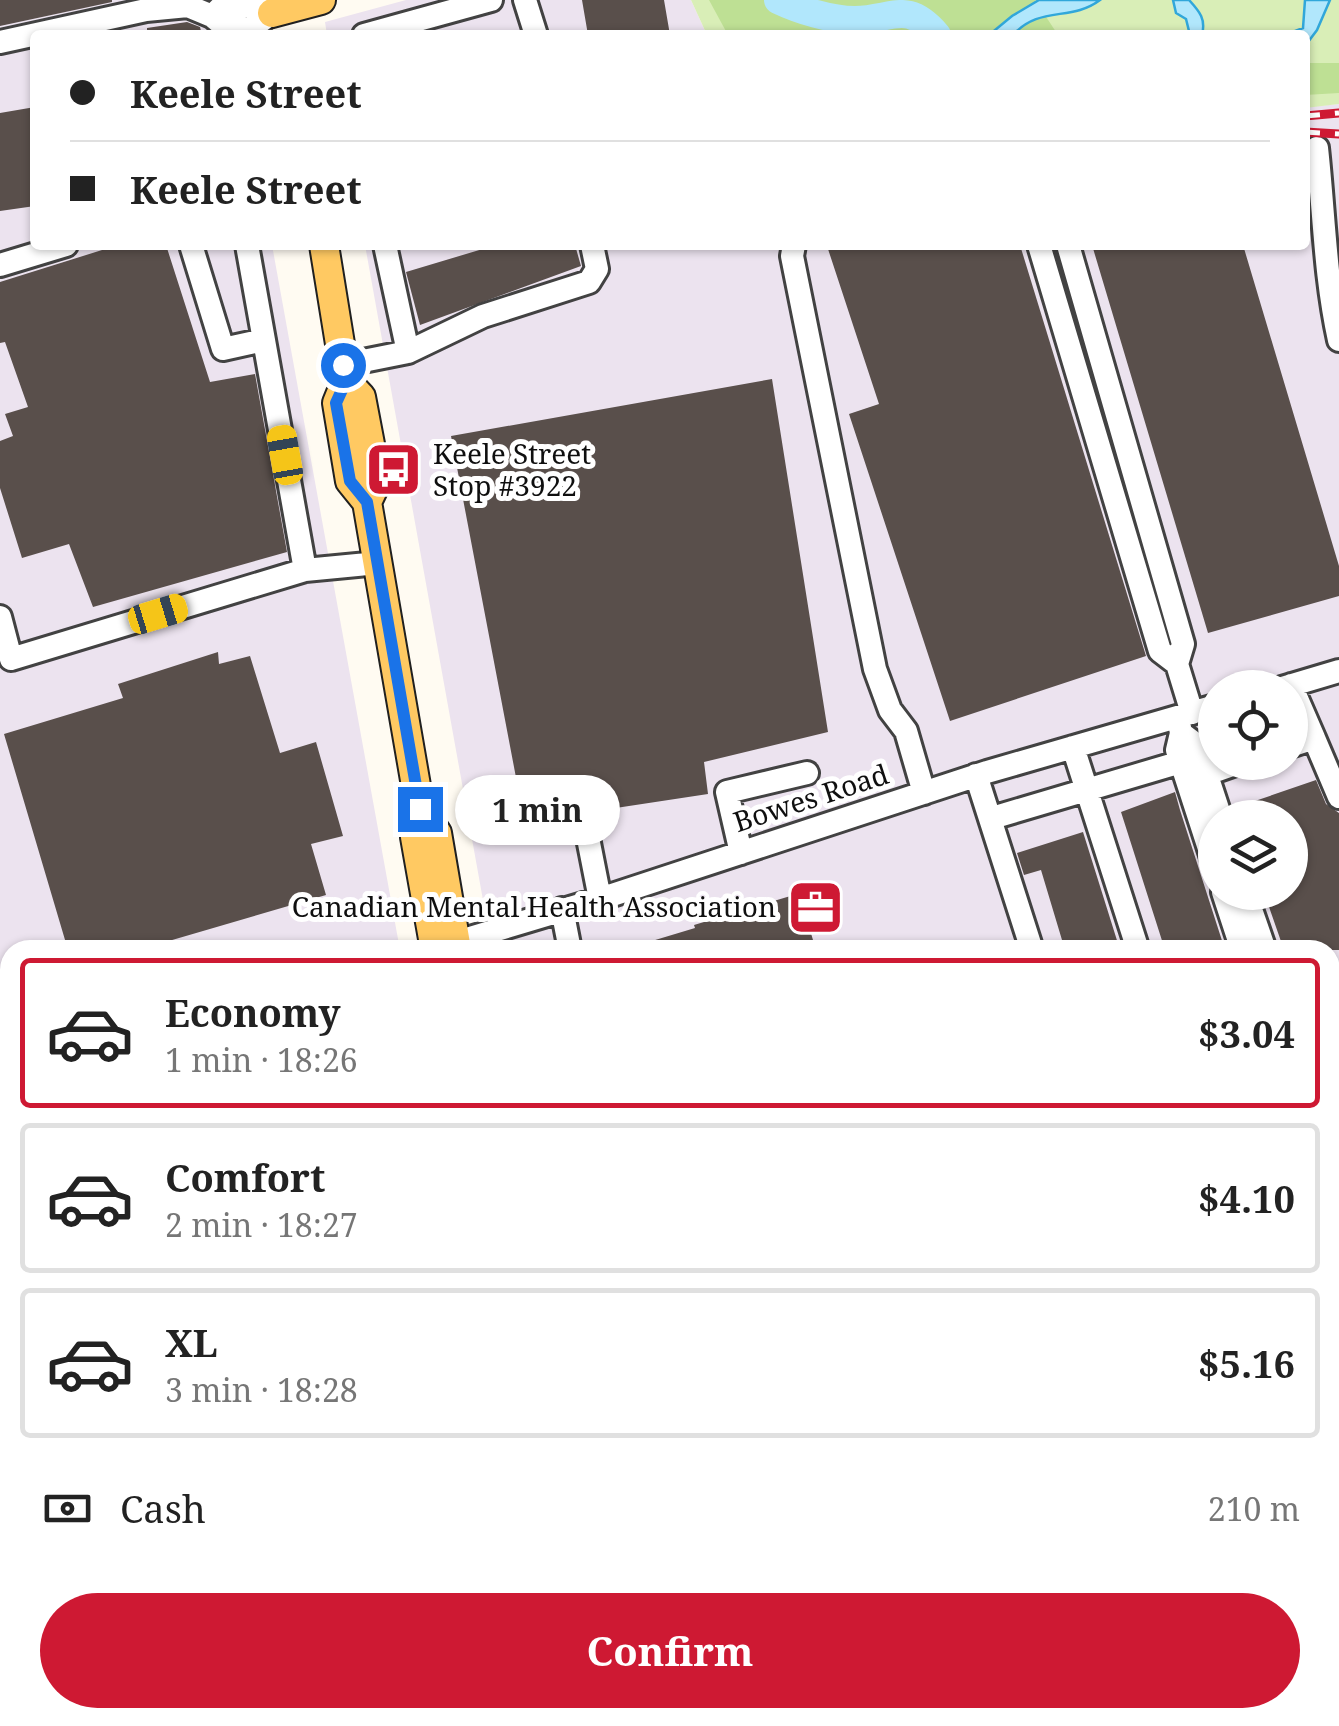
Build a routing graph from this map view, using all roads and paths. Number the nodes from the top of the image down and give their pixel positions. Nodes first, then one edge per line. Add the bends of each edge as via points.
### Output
1 (491, 0) edge
2 (525, 0) edge
3 (187, 3) edge
4 (289, 9) edge
5 (55, 30) edge
6 (382, 30) edge
7 (534, 30) edge
8 (30, 35) edge
9 (0, 42) edge
10 (1317, 148) dead end
11 (50, 250) edge
12 (193, 250) edge
13 (248, 250) edge
14 (325, 250) edge
15 (386, 250) edge
16 (593, 250) edge
17 (793, 250) edge
18 (1040, 250) edge
19 (1069, 250) edge
20 (0, 265) edge
21 (264, 340) junction
22 (1339, 340) edge
23 (408, 352) junction
24 (345, 373) junction
25 (378, 563) junction
26 (305, 570) junction
27 (0, 617) edge
28 (1177, 664) junction
29 (1339, 671) edge
30 (1308, 680) edge
31 (1192, 717) edge
32 (1308, 727) edge
33 (1314, 738) junction
34 (1308, 740) edge
35 (1072, 748) junction
36 (1198, 748) edge
37 (1180, 762) junction
38 (808, 773) dead end
39 (976, 776) junction
40 (1088, 789) junction
41 (924, 792) junction
42 (1339, 797) edge
43 (1198, 816) edge
44 (992, 818) junction
45 (588, 834) dead end
46 (742, 853) junction
47 (600, 899) junction
48 (562, 909) junction
49 (1229, 910) edge
50 (1251, 910) edge
51 (440, 940) edge
52 (467, 940) edge
53 (568, 940) edge
54 (1029, 940) edge
55 (1135, 940) edge
56 (1239, 940) edge
57 (1261, 940) edge

1 - 6 street
2 - 7 street
3 - 4 street via 212,16 221,8
3 - 5 street
8 - 9 street
10 - 22 street via 1327,288
11 - 20 street
12 - 21 street via 223,349
13 - 21 street
14 - 24 main road
15 - 23 street
16 - 23 street via 597,270 589,282 484,316
17 - 41 street via 875,669 906,731
18 - 28 street via 1160,651
19 - 28 street via 1183,644
21 - 26 street
23 - 24 street
24 - 25 main road via 361,396 377,481 367,502
25 - 26 street
25 - 51 main road via 420,809 415,838
26 - 27 street via 12,659
28 - 31 street
29 - 30 street
31 - 35 street, Bowes Road
31 - 36 street
31 - 37 street via 1176,750
32 - 33 street
33 - 34 street
33 - 42 street
35 - 39 street, Bowes Road
35 - 40 street
37 - 40 street
37 - 43 street
38 - 46 street via 727,792
39 - 41 street, Bowes Road
39 - 44 street
40 - 44 street
40 - 55 street
41 - 46 street, Bowes Road
44 - 54 street
45 - 47 street
46 - 47 street, Bowes Road
47 - 48 street, Bowes Road
48 - 52 street, Bowes Road
48 - 53 street
49 - 56 street
50 - 57 street

